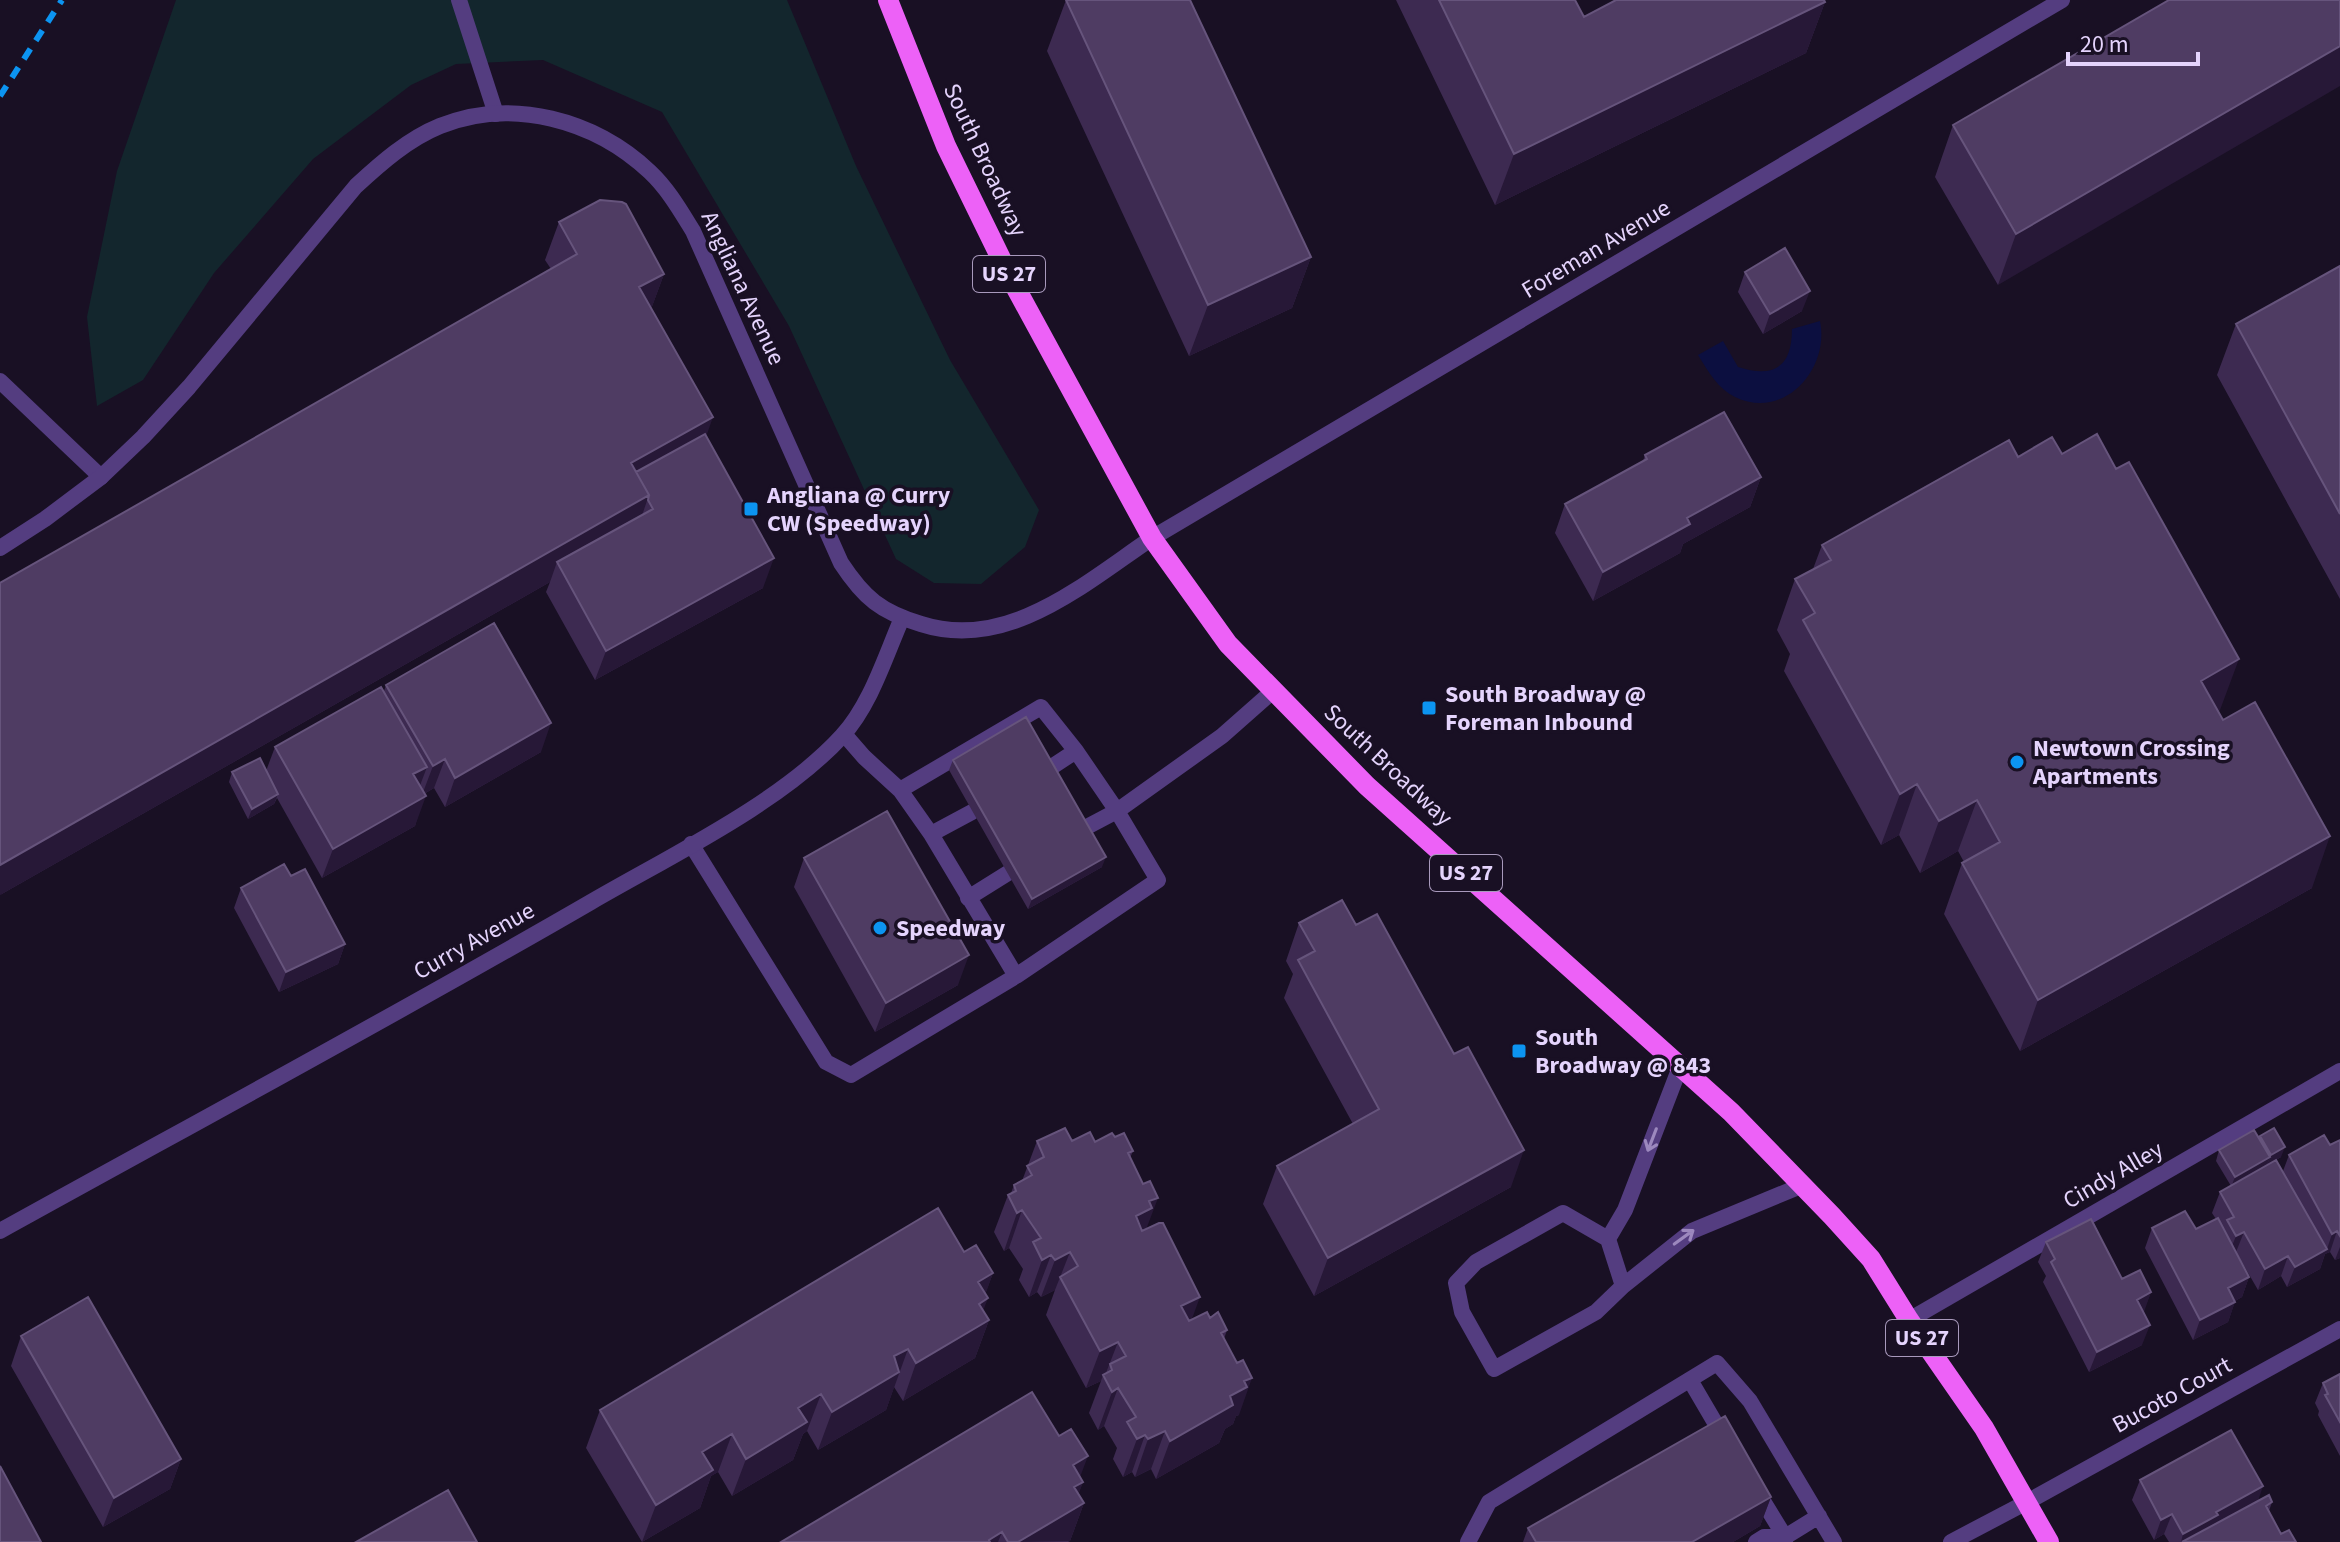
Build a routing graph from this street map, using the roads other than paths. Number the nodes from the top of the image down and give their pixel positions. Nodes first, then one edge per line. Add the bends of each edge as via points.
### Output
1 (459, 0) edge
2 (888, 0) edge
3 (2062, 0) edge
4 (496, 114) junction
5 (0, 381) edge
6 (101, 477) junction
7 (1152, 538) junction
8 (0, 548) edge
9 (902, 618) junction
10 (1273, 691) junction
11 (844, 734) junction
12 (1076, 751) junction
13 (1047, 770) edge
14 (900, 790) junction
15 (1117, 811) junction
16 (972, 812) dead end
17 (1081, 830) edge
18 (931, 834) junction
19 (691, 844) junction
20 (1008, 873) edge
21 (968, 898) junction
22 (1016, 976) junction
23 (1680, 1067) junction
24 (2340, 1071) edge
25 (1803, 1185) junction
26 (0, 1231) edge
27 (1608, 1239) junction
28 (1623, 1286) junction
29 (1909, 1320) junction
30 (2340, 1329) edge
31 (1690, 1380) junction
32 (1730, 1446) edge
33 (1745, 1472) edge
34 (2027, 1502) junction
35 (1819, 1516) junction
36 (1785, 1540) edge
37 (1468, 1542) edge
38 (1756, 1542) edge
39 (1834, 1542) edge
40 (1951, 1542) edge
41 (2049, 1542) edge

1 - 4 street
2 - 7 main road, South Broadway / US 27 via 946,146 998,252
3 - 7 street, Foreman Avenue
4 - 6 street, Angliana Avenue via 472,115 438,127 386,158 356,186 189,387
4 - 9 street, Angliana Avenue via 559,120 597,134 626,152 673,197 841,563 877,606
5 - 6 street
6 - 8 street, Angliana Avenue
7 - 9 street, Angliana Avenue via 1064,598 986,630 928,627
7 - 10 main road, South Broadway / US 27 via 1228,644
9 - 11 street, Curry Avenue via 865,702
10 - 15 street via 1222,736
10 - 23 main road, South Broadway / US 27 via 1367,786
11 - 14 street
11 - 19 street, Curry Avenue via 750,809
12 - 13 street
12 - 14 street via 1041,707
12 - 15 street
14 - 18 street
15 - 17 street
15 - 22 street via 1158,880
16 - 18 street
18 - 21 street
19 - 22 street via 826,1062 851,1075
19 - 26 street, Curry Avenue
20 - 21 street
21 - 22 street
23 - 25 main road, South Broadway / US 27
23 -> 27 street via 1625,1210
24 - 29 street, Cindy Alley
28 -> 25 street via 1692,1231
25 - 29 main road, South Broadway / US 27 via 1871,1259
27 - 28 street
27 - 28 street via 1563,1213 1476,1262 1456,1283 1462,1312 1494,1369 1596,1312
29 - 34 main road, South Broadway / US 27 via 1984,1428
30 - 34 street, Bucoto Court
31 - 32 street
31 - 35 street via 1717,1363 1750,1401
31 - 37 street via 1489,1502
33 - 36 street
34 - 40 street, Bucoto Court
34 - 41 main road, South Broadway / US 27
35 - 36 street
35 - 39 street
36 - 38 street via 1764,1537

